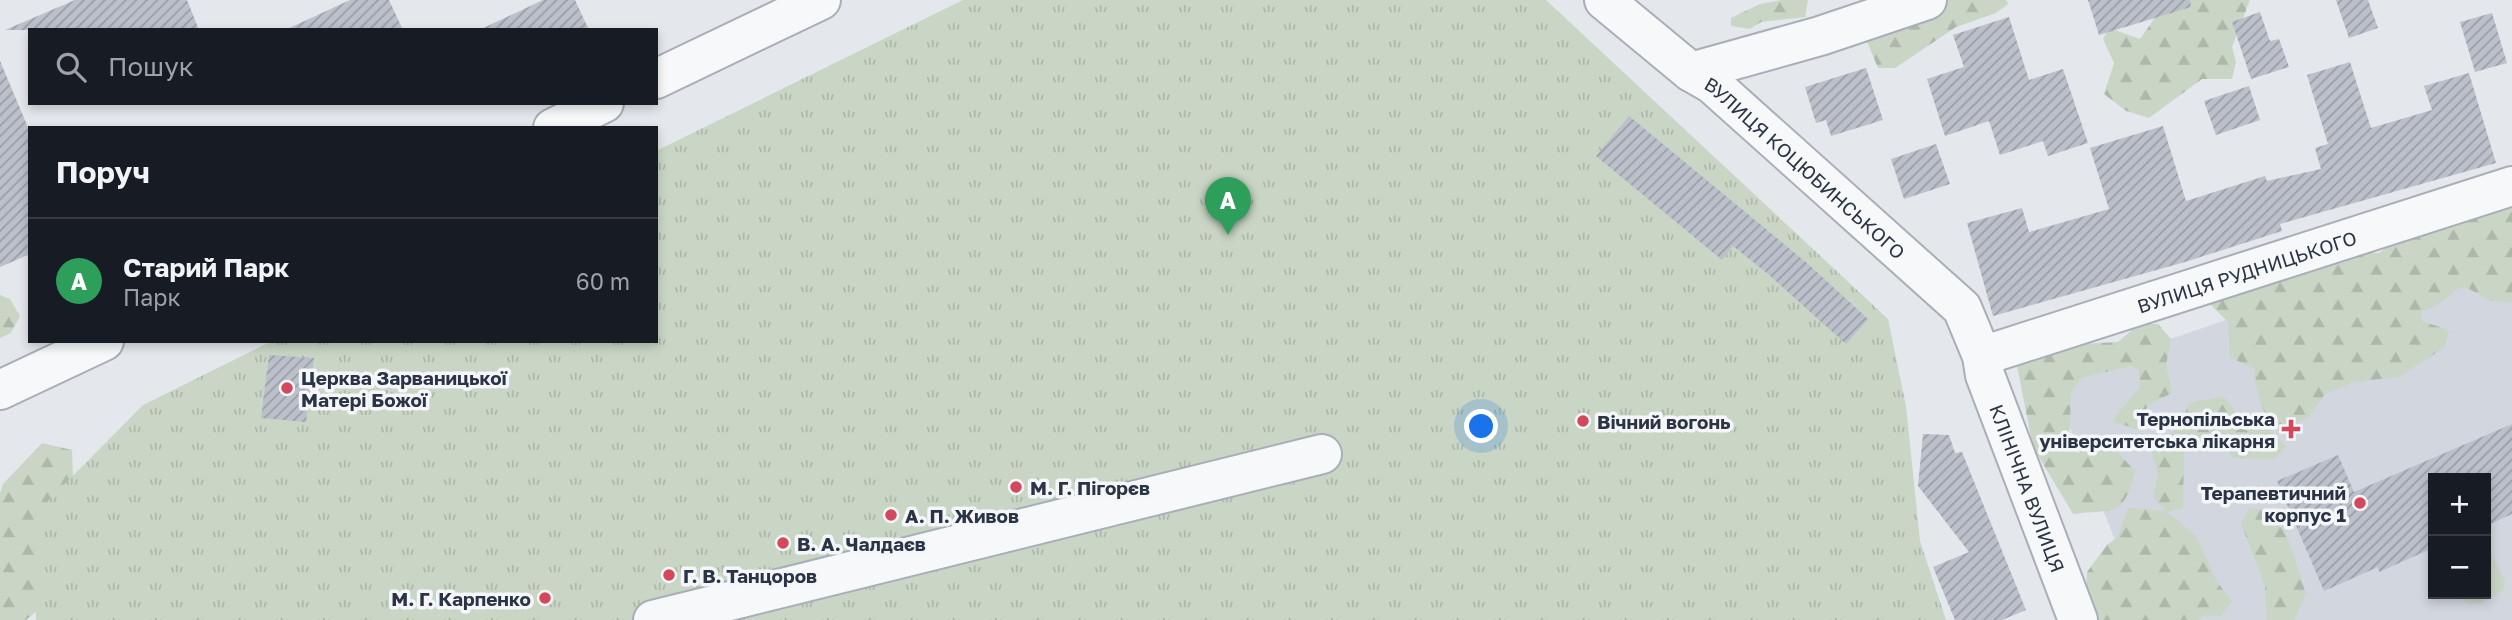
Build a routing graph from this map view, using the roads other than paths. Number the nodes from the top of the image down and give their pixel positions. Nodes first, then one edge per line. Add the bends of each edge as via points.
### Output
1 (821, 0) edge
2 (1604, 0) edge
3 (1927, 0) edge
4 (1691, 72) junction
5 (658, 78) edge
6 (600, 105) edge
7 (557, 126) edge
8 (2512, 186) edge
9 (100, 343) edge
10 (1982, 356) junction
11 (0, 390) edge
12 (1322, 454) dead end
13 (653, 620) edge
14 (2078, 620) edge

1 - 5 street
2 - 4 street, ВУЛИЦЯ КОЦЮБИНСЬКОГО
3 - 4 street
4 - 10 street, ВУЛИЦЯ КОЦЮБИНСЬКОГО via 1712,84 1962,307
6 - 7 street
8 - 10 street, ВУЛИЦЯ РУДНИЦЬКОГО
9 - 11 street
10 - 14 street, КЛІНІЧНА ВУЛИЦЯ via 1985,375
12 - 13 street

